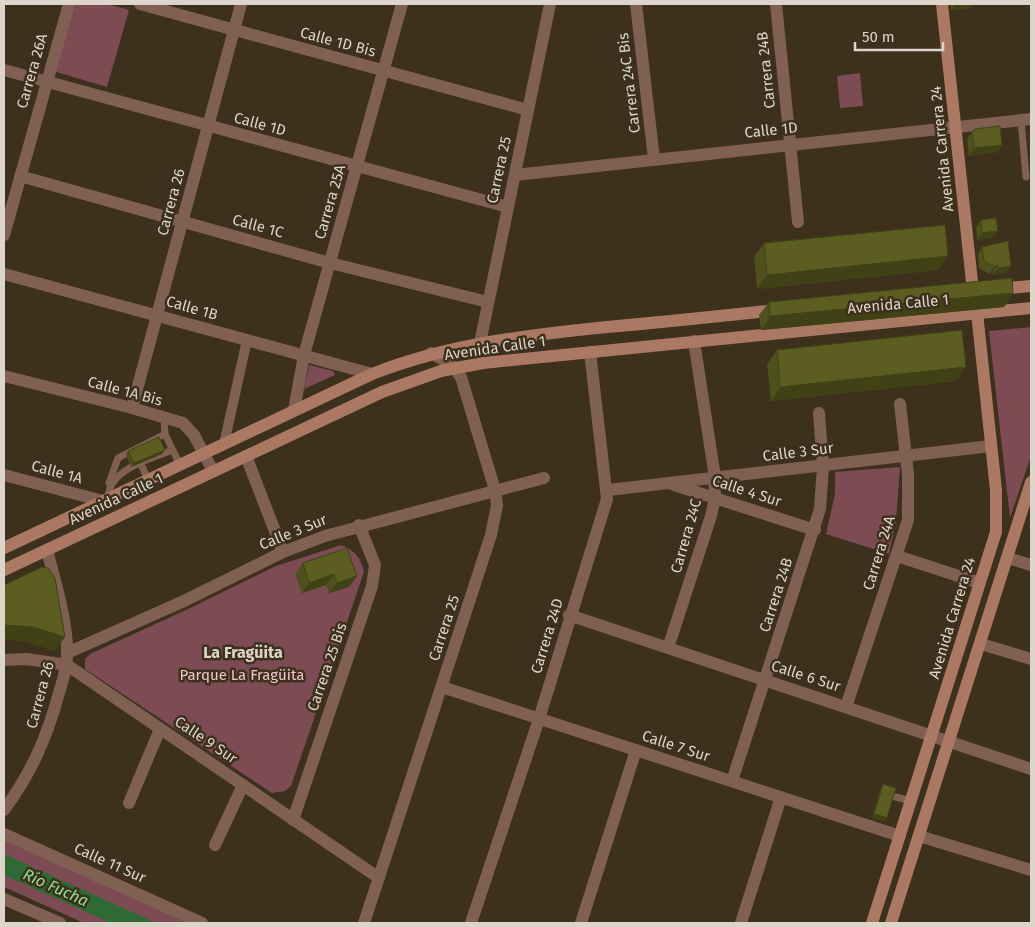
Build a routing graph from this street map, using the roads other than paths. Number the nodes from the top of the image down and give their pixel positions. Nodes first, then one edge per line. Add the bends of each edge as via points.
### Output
1 (68, 4) edge
2 (140, 4) edge
3 (241, 4) edge
4 (402, 4) edge
5 (550, 4) edge
6 (636, 4) edge
7 (776, 4) edge
8 (942, 4) edge
9 (234, 30) junction
10 (4, 70) edge
11 (384, 71) junction
12 (46, 82) junction
13 (528, 110) junction
14 (1026, 120) edge
15 (208, 126) junction
16 (956, 127) junction
17 (790, 144) junction
18 (654, 159) junction
19 (357, 167) junction
20 (515, 175) junction
21 (20, 176) junction
22 (1026, 177) dead end
23 (508, 207) junction
24 (182, 222) junction
25 (798, 222) dead end
26 (4, 235) edge
27 (330, 262) junction
28 (4, 274) edge
29 (1028, 285) edge
30 (488, 302) junction
31 (1031, 308) edge
32 (793, 309) edge
33 (977, 313) junction
34 (157, 315) junction
35 (247, 340) junction
36 (694, 341) junction
37 (480, 342) junction
38 (590, 352) junction
39 (431, 353) junction
40 (304, 355) junction
41 (455, 368) junction
42 (372, 374) junction
43 (4, 376) edge
44 (900, 404) dead end
45 (132, 408) junction
46 (294, 410) junction
47 (819, 414) dead end
48 (164, 418) junction
49 (165, 434) junction
50 (224, 444) junction
51 (991, 446) junction
52 (172, 450) junction
53 (204, 453) junction
54 (246, 456) junction
55 (906, 456) junction
56 (141, 464) junction
57 (180, 465) junction
58 (823, 466) junction
59 (213, 471) junction
60 (4, 475) edge
61 (544, 478) dead end
62 (714, 478) junction
63 (148, 480) junction
64 (1031, 482) edge
65 (669, 484) junction
66 (496, 490) junction
67 (608, 490) junction
68 (106, 496) junction
69 (714, 498) junction
70 (359, 526) junction
71 (815, 530) junction
72 (4, 548) edge
73 (47, 550) junction
74 (283, 552) junction
75 (897, 556) junction
76 (1008, 558) junction
77 (1031, 565) edge
78 (4, 570) edge
79 (980, 583) junction
80 (570, 615) junction
81 (981, 644) junction
82 (668, 648) junction
83 (67, 659) junction
84 (1031, 659) edge
85 (4, 660) edge
86 (766, 680) junction
87 (442, 687) junction
88 (846, 706) junction
89 (539, 718) junction
90 (160, 729) junction
91 (932, 736) junction
92 (949, 742) junction
93 (636, 750) junction
94 (1031, 768) edge
95 (732, 781) junction
96 (243, 785) junction
97 (782, 797) junction
98 (129, 803) dead end
99 (4, 810) edge
100 (293, 820) junction
101 (4, 834) edge
102 (900, 836) junction
103 (919, 836) junction
104 (215, 845) dead end
105 (1031, 870) edge
106 (379, 878) junction
107 (4, 899) edge
108 (60, 923) edge
109 (202, 923) edge
110 (364, 923) edge
111 (471, 923) edge
112 (581, 923) edge
113 (741, 923) edge
114 (872, 923) edge
115 (891, 923) edge

1 - 12 street, Carrera 26A
2 - 9 street, Calle 1D Bis
3 - 9 street, Carrera 26
4 - 11 street, Carrera 25A
5 - 13 street, Carrera 25
6 - 18 street, Carrera 24C Bis
7 - 17 street, Carrera 24B
8 - 16 main road, Avenida Carrera 24
9 - 11 street, Calle 1D Bis
9 - 15 street, Carrera 26
10 - 12 street, Calle 1D
11 - 13 street, Calle 1D Bis
11 - 19 street, Carrera 25A
12 - 15 street, Calle 1D
12 - 21 street, Carrera 26A
13 - 20 street, Carrera 25
14 - 16 street, Calle 1D
14 - 22 lane
15 - 19 street, Calle 1D
15 - 24 street, Carrera 26
16 - 17 street, Calle 1D
16 - 29 main road, Avenida Carrera 24 via 968,292
17 - 18 street, Calle 1D
17 - 25 street, Carrera 24B
18 - 20 street, Calle 1D
19 - 23 street, Calle 1D
19 - 27 street, Carrera 25A
20 - 23 street, Carrera 25
21 - 24 street, Calle 1C
21 - 26 street, Carrera 26A
23 - 30 street, Carrera 25
24 - 27 street, Calle 1C
24 - 34 street, Carrera 26
27 - 30 street, Calle 1C
27 - 40 street, Carrera 25A
28 - 34 street, Calle 1B
30 - 37 street, Carrera 25
31 - 33 main road, Avenida Calle 1
32 - 37 main road, Avenida Calle 1
33 - 36 main road, Avenida Calle 1
33 - 51 main road, Avenida Carrera 24
34 - 35 street, Calle 1B
34 - 45 street, Carrera 26
35 - 40 street, Calle 1B
35 - 50 street
36 - 38 main road, Avenida Calle 1
36 - 62 street, Carrera 24C
37 - 39 main road, Avenida Calle 1
38 - 41 main road, Avenida Calle 1
38 - 67 street, Carrera 24D
39 - 41 street
39 - 42 main road, Avenida Calle 1
40 - 42 street, Calle 1B
40 - 46 street, Carrera 25A
41 - 54 main road, Avenida Calle 1 via 382,392
41 - 66 street, Carrera 25 via 461,377
42 - 46 main road, Avenida Calle 1
43 - 45 street, Calle 1A Bis
44 - 55 street, Carrera 24A
45 - 48 street, Calle 1A Bis
46 - 50 main road, Avenida Calle 1
47 - 58 street, Carrera 24B
48 - 49 lane
48 - 53 street, Calle 1A Bis via 183,423
49 - 52 lane
49 - 68 lane via 118,458
50 - 53 main road, Avenida Calle 1
51 - 55 street, Calle 3 Sur
51 - 79 main road, Avenida Carrera 24 via 996,525
52 - 56 lane
52 - 57 lane
53 - 57 main road, Avenida Calle 1
53 - 59 street, Calle 1A Bis
54 - 59 main road, Avenida Calle 1
54 - 74 street
55 - 58 street, Calle 3 Sur
55 - 75 street, Carrera 24A via 908,520
56 - 63 lane
56 - 68 lane via 118,475
57 - 63 main road, Avenida Calle 1
58 - 62 street, Calle 3 Sur
58 - 71 street, Carrera 24B via 823,488
59 - 73 main road, Avenida Calle 1
60 - 68 street, Calle 1A
61 - 66 street, Calle 3 Sur
62 - 65 street, Calle 3 Sur
62 - 69 street, Carrera 24C
63 - 68 main road, Avenida Calle 1
64 - 76 main road
65 - 67 street, Calle 3 Sur
65 - 69 street, Calle 4 Sur
66 - 70 street, Calle 3 Sur
66 - 87 street, Carrera 25 via 497,505 491,536
67 - 80 street, Carrera 24D
68 - 72 main road, Avenida Calle 1
69 - 71 street, Calle 4 Sur
69 - 82 street, Carrera 24C
70 - 74 street, Calle 3 Sur
70 - 100 street, Carrera 25 Bis via 375,565 372,586
71 - 86 street, Carrera 24B
73 - 78 main road, Avenida Calle 1
73 - 83 street, Carrera 26 via 60,603
74 - 83 street, Calle 3 Sur
75 - 79 street
75 - 88 street, Carrera 24A
76 - 77 street
76 - 81 main road
79 - 91 main road, Avenida Carrera 24
80 - 82 street, Calle 6 Sur
80 - 89 street, Carrera 24D
81 - 84 street
81 - 92 main road
82 - 86 street, Calle 6 Sur
83 - 85 street, Calle 9 Sur
83 - 90 street, Calle 9 Sur
83 - 99 street, Carrera 26 via 48,733 33,765
86 - 88 street, Calle 6 Sur
86 - 95 street, Carrera 24B
87 - 89 street, Calle 7 Sur
87 - 106 street, Carrera 25
88 - 91 street, Calle 6 Sur
89 - 93 street, Calle 7 Sur
89 - 111 street, Carrera 24D
90 - 96 street, Calle 9 Sur
90 - 98 street
91 - 92 street, Calle 6 Sur
91 - 102 main road, Avenida Carrera 24 via 899,796
92 - 94 street, Calle 6 Sur
92 - 103 main road
93 - 95 street, Calle 7 Sur
93 - 112 street
95 - 97 street, Calle 7 Sur
96 - 100 street, Calle 9 Sur
96 - 104 street
97 - 102 street, Calle 7 Sur via 873,822
97 - 113 street
100 - 106 street, Calle 9 Sur
101 - 109 street, Calle 11 Sur
102 - 114 main road, Avenida Carrera 24
103 - 105 street
103 - 115 main road
106 - 110 street, Carrera 25
107 - 108 street

